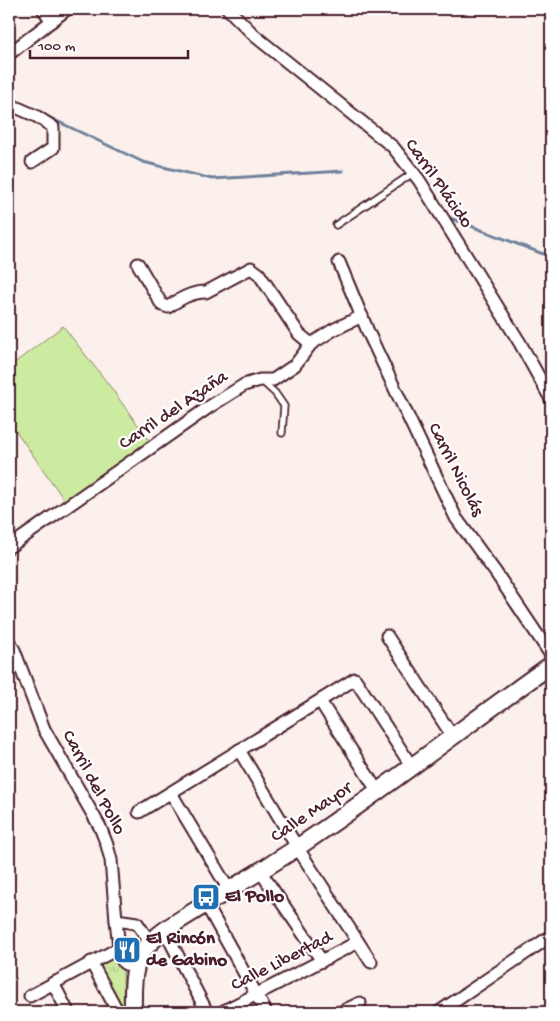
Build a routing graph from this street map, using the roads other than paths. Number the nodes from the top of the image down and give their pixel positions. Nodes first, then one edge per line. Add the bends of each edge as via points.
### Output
1 (43, 9) edge
2 (67, 9) edge
3 (228, 9) edge
4 (52, 21) junction
5 (9, 54) edge
6 (9, 104) edge
7 (32, 162) dead end
8 (413, 173) junction
9 (336, 225) dead end
10 (339, 262) dead end
11 (138, 264) dead end
12 (362, 316) junction
13 (311, 344) junction
14 (260, 380) junction
15 (551, 400) edge
16 (282, 433) dead end
17 (9, 547) edge
18 (387, 636) dead end
19 (9, 642) edge
20 (551, 655) edge
21 (551, 665) edge
22 (320, 701) junction
23 (453, 737) junction
24 (238, 750) junction
25 (412, 767) junction
26 (378, 792) junction
27 (171, 793) junction
28 (139, 812) dead end
29 (297, 848) junction
30 (260, 871) junction
31 (229, 890) junction
32 (206, 904) junction
33 (116, 920) junction
34 (165, 931) junction
35 (551, 936) edge
36 (150, 942) junction
37 (358, 942) junction
38 (119, 948) junction
39 (322, 961) junction
40 (91, 962) junction
41 (371, 962) dead end
42 (136, 969) junction
43 (53, 983) junction
44 (257, 994) junction
45 (30, 996) dead end
46 (360, 1003) dead end
47 (68, 1012) edge
48 (118, 1012) edge
49 (133, 1012) edge
50 (207, 1012) edge
51 (222, 1012) edge
52 (266, 1012) edge
53 (341, 1012) edge
54 (439, 1012) edge

1 - 4 street
2 - 4 street
3 - 8 street, Carril Plácido via 255,36 393,147
4 - 5 street
6 - 7 street via 53,127 53,148
8 - 9 lane
8 - 15 street, Carril Plácido via 515,335
10 - 12 street, Carril Nicolás
11 - 13 street via 162,305 168,307 184,297 206,292 251,268 259,274 299,334
12 - 13 street, Carril del Azaña
12 - 20 street, Carril Nicolás via 456,518
13 - 14 street, Carril del Azaña via 296,365 272,380
14 - 16 lane via 275,392 284,406
14 - 17 street, Carril del Azaña via 244,385 209,407
18 - 23 street
19 - 33 street, Carril del Pollo via 44,728 107,845
21 - 23 main road, Calle Mayor
22 - 24 street
22 - 25 street via 355,679
22 - 26 street
23 - 25 main road, Calle Mayor
24 - 27 street
24 - 29 street
25 - 26 main road, Calle Mayor
26 - 29 main road, Calle Mayor
27 - 28 street
27 - 31 street
29 - 30 main road, Calle Mayor
29 - 37 street
30 - 31 main road, Calle Mayor
30 - 39 street
31 - 32 main road, Calle Mayor
32 - 34 main road, Calle Mayor
32 - 44 street
33 - 36 street via 137,923
33 - 38 street, Carril del Pollo
34 - 36 main road, Calle Mayor
34 - 50 street
35 - 54 street
36 - 42 main road, Calle Mayor
37 - 39 street, Calle Libertad
37 - 41 street
38 - 40 street
38 - 42 street, Carril del Pollo via 124,963
39 - 44 street, Calle Libertad
40 - 43 street
40 - 48 street
42 - 49 main road, Calle Mayor
43 - 45 street
43 - 47 street
44 - 51 street, Calle Libertad
44 - 52 street
46 - 53 street

